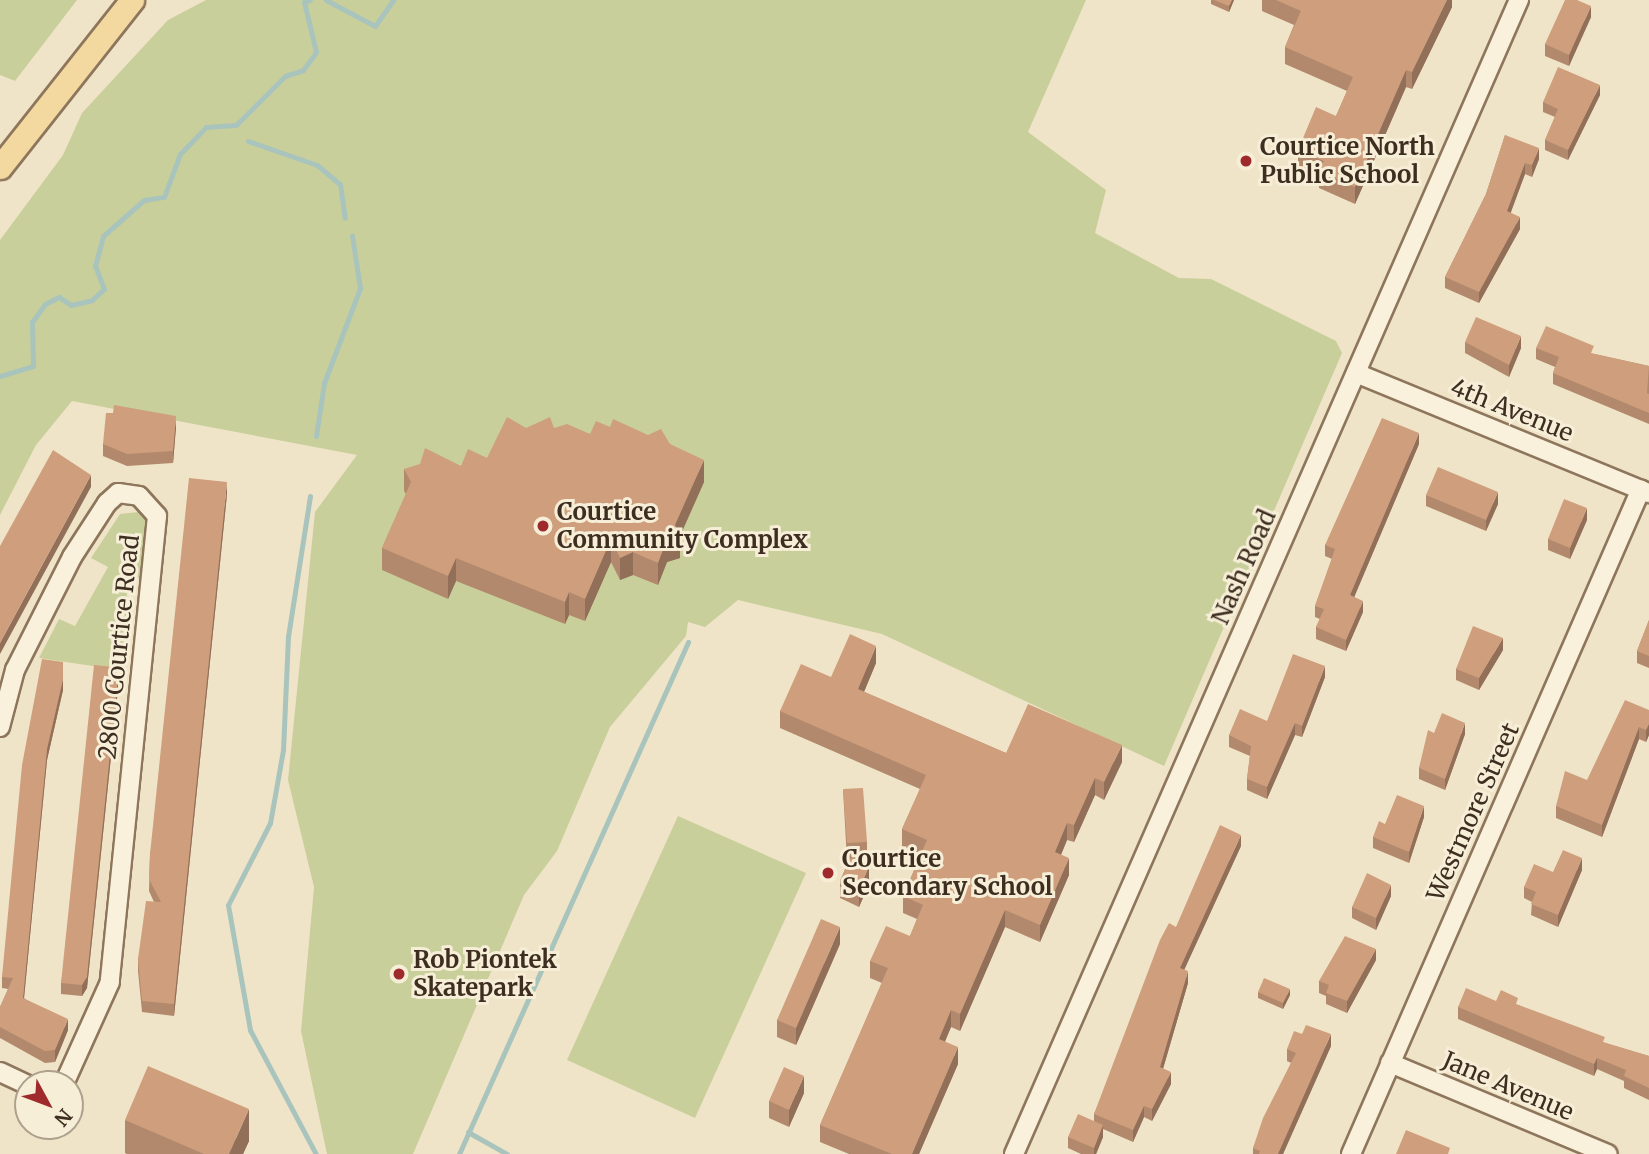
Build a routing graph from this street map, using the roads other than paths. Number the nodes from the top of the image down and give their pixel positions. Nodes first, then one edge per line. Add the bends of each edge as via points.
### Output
1 (132, 0) edge
2 (1519, 0) edge
3 (0, 167) edge
4 (1356, 373) junction
5 (1645, 491) edge
6 (0, 727) edge
7 (1390, 1063) junction
8 (70, 1070) edge
9 (1014, 1154) edge
10 (1352, 1154) edge
11 (1608, 1154) edge

1 - 3 main road
2 - 4 street, Nash Road
4 - 5 street, 4th Avenue
4 - 9 street, Nash Road
5 - 7 street, Westmore Street
6 - 8 street, 2800 Courtice Road via 15,670 72,557 107,503 118,493 139,496 157,516 110,982
7 - 10 street, Westmore Street
7 - 11 street, Jane Avenue

